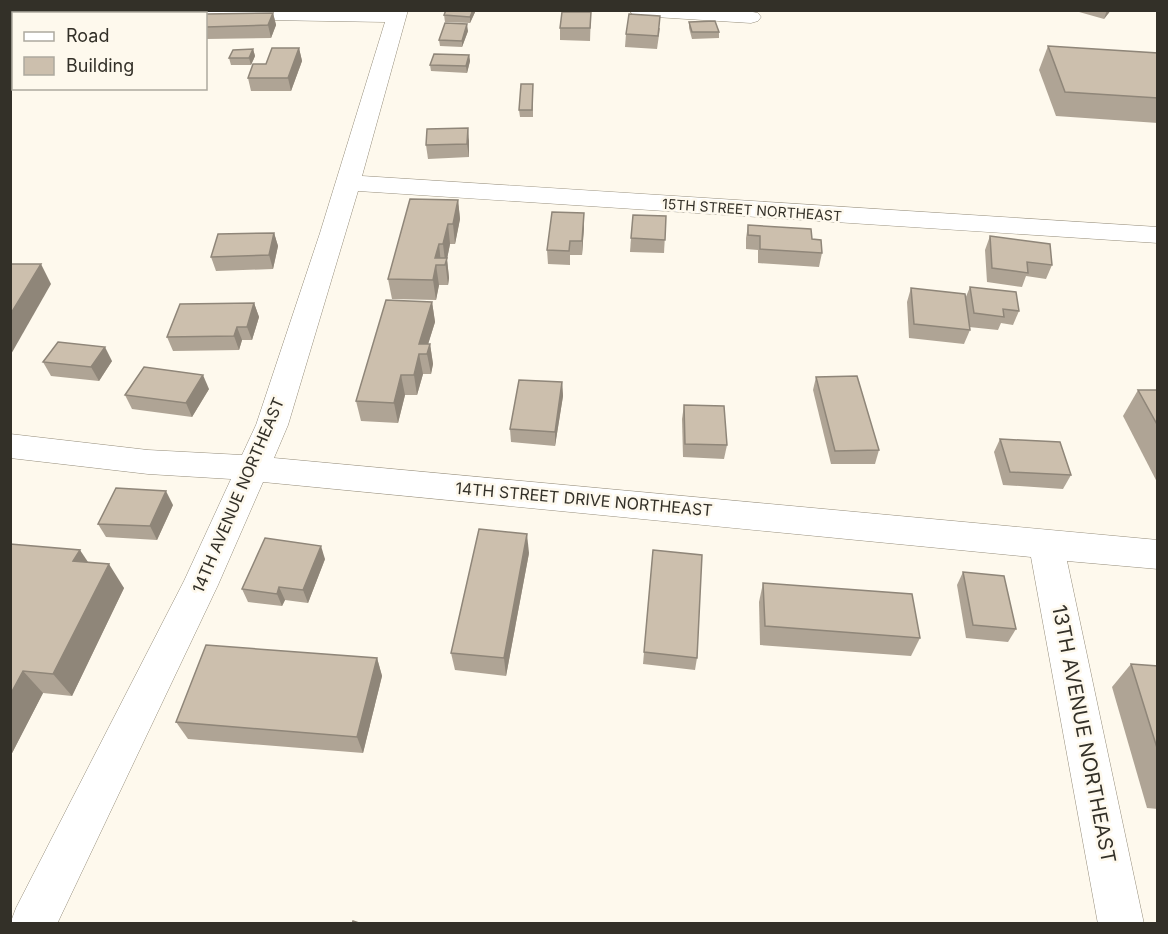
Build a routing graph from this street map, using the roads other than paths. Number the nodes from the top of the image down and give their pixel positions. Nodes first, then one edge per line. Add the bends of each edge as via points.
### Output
1 (639, 10) edge
2 (207, 13) edge
3 (397, 13) edge
4 (751, 17) dead end
5 (348, 184) junction
6 (1158, 235) edge
7 (10, 446) edge
8 (252, 468) junction
9 (1046, 544) junction
10 (1158, 555) edge
11 (32, 924) edge
12 (1121, 924) edge

1 - 4 street
2 - 3 street
3 - 5 street, 14TH AVENUE NORTHEAST
5 - 6 street, 15TH STREET NORTHEAST
5 - 8 street, 14TH AVENUE NORTHEAST via 272,425
7 - 8 street, 14TH STREET DRIVE NORTHEAST via 148,462
8 - 9 street, 14TH STREET DRIVE NORTHEAST
8 - 11 street, 14TH AVENUE NORTHEAST via 200,585
9 - 10 street, 14TH STREET DRIVE NORTHEAST
9 - 12 street, 13TH AVENUE NORTHEAST

